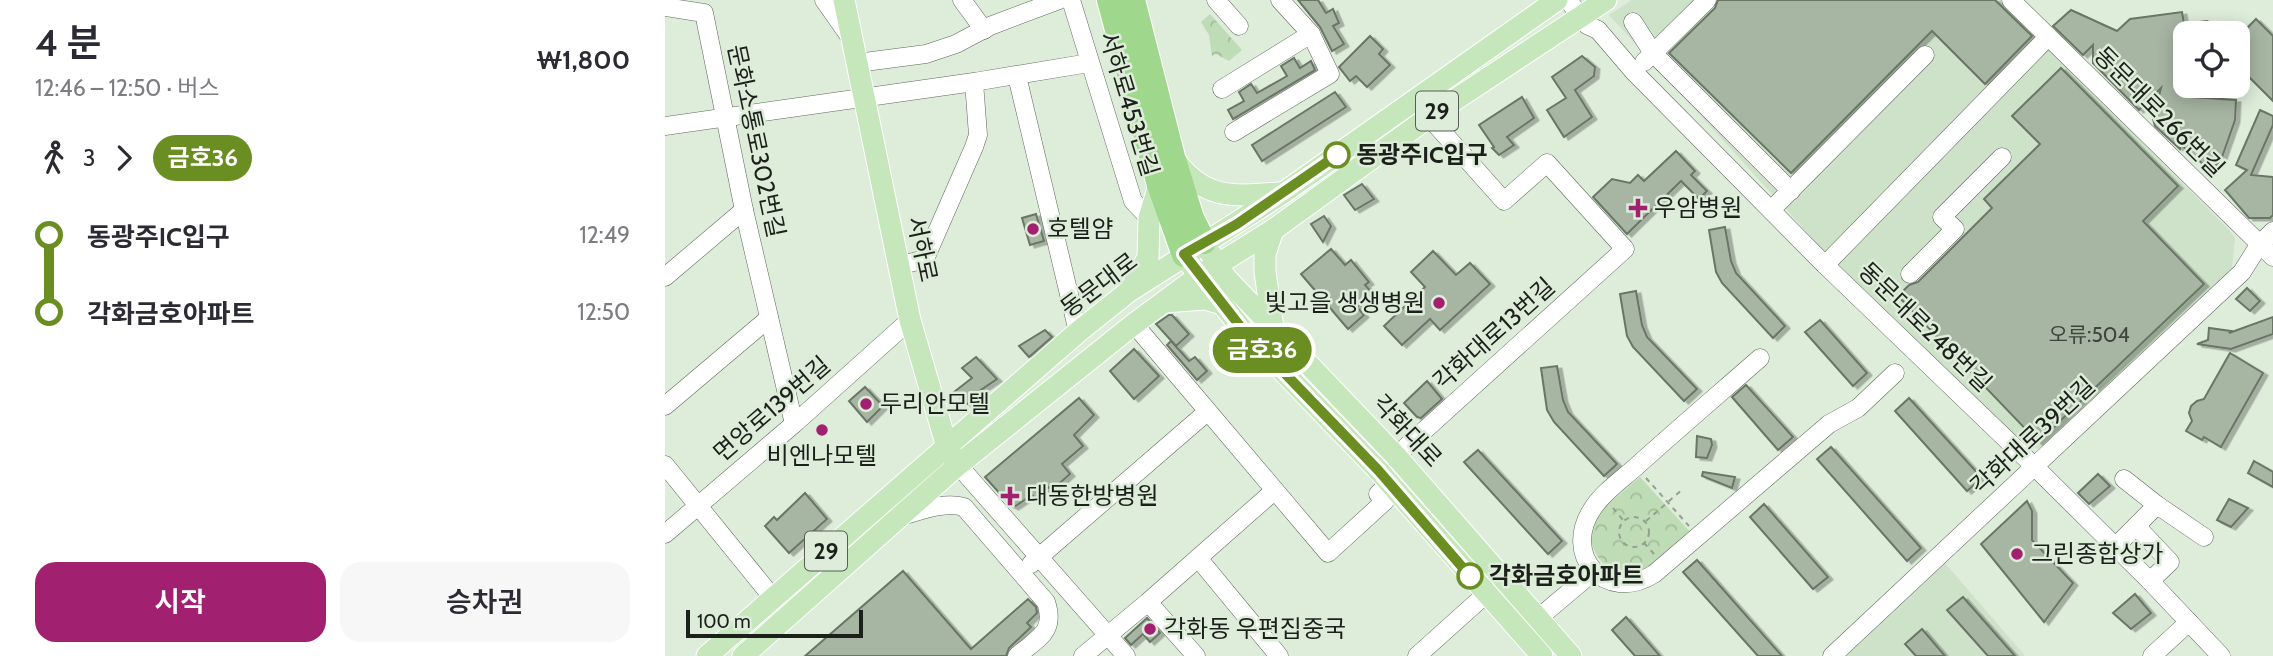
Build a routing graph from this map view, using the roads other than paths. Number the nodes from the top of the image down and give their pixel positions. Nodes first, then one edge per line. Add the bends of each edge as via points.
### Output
1 (824, 0) edge
2 (844, 0) edge
3 (855, 0) edge
4 (962, 0) edge
5 (1059, 0) edge
6 (1071, 0) edge
7 (1109, 0) edge
8 (1133, 0) edge
9 (1216, 0) edge
10 (1280, 0) edge
11 (1557, 0) edge
12 (1707, 0) edge
13 (2011, 0) edge
14 (1587, 5) edge
15 (665, 7) edge
16 (1633, 22) dead end
17 (1239, 26) dead end
18 (984, 30) junction
19 (1311, 34) junction
20 (2048, 37) junction
21 (852, 39) junction
22 (1653, 54) junction
23 (1924, 55) dead end
24 (857, 63) junction
25 (1089, 63) junction
26 (1634, 72) junction
27 (1017, 75) junction
28 (974, 82) junction
29 (1222, 89) dead end
30 (863, 98) junction
31 (726, 116) junction
32 (1429, 117) junction
33 (665, 126) edge
34 (1234, 132) dead end
35 (1173, 157) junction
36 (2002, 157) dead end
37 (1159, 185) junction
38 (1791, 191) junction
39 (1283, 193) junction
40 (744, 210) junction
41 (1771, 210) junction
42 (1149, 218) junction
43 (1273, 230) junction
44 (2273, 231) edge
45 (2259, 245) junction
46 (1194, 248) junction
47 (2273, 257) edge
48 (1217, 264) junction
49 (1825, 265) junction
50 (898, 266) junction
51 (1910, 274) dead end
52 (1199, 276) junction
53 (665, 277) edge
54 (1129, 292) junction
55 (1164, 302) junction
56 (1222, 304) junction
57 (769, 318) junction
58 (910, 320) junction
59 (1134, 324) junction
60 (1273, 328) junction
61 (1078, 332) junction
62 (1760, 358) dead end
63 (1895, 373) dead end
64 (665, 406) edge
65 (1207, 412) junction
66 (794, 424) junction
67 (952, 456) junction
68 (1396, 456) junction
69 (665, 465) edge
70 (2035, 467) junction
71 (2124, 479) dead end
72 (1389, 483) junction
73 (1274, 491) junction
74 (699, 505) junction
75 (2157, 505) junction
76 (901, 516) junction
77 (2136, 526) junction
78 (665, 534) edge
79 (2204, 537) dead end
80 (2115, 547) junction
81 (1040, 557) junction
82 (1198, 558) junction
83 (1020, 572) junction
84 (1593, 572) junction
85 (2150, 581) junction
86 (1486, 594) junction
87 (773, 598) junction
88 (1046, 602) junction
89 (1148, 602) junction
90 (2189, 622) junction
91 (1530, 625) junction
92 (1108, 634) junction
93 (765, 647) edge
94 (1194, 654) edge
95 (706, 656) edge
96 (743, 656) edge
97 (1017, 656) edge
98 (1026, 656) edge
99 (1083, 656) edge
100 (1126, 656) edge
101 (1279, 656) edge
102 (1417, 656) edge
103 (1542, 656) edge
104 (1571, 656) edge
105 (1832, 656) edge
106 (2152, 656) edge
107 (2221, 656) edge

1 - 21 street
2 - 21 main road, 서하로
3 - 21 street
4 - 18 street
5 - 18 street
6 - 25 street, 서하로453번길
7 - 37 highway
8 - 35 highway
9 - 17 street
10 - 19 street
11 - 39 main road, 동문대로 / 29
12 - 22 street
13 - 20 street, 동문대로266번길
14 - 26 street, 동문대로248번길 via 1587,25 1598,30
14 - 32 main road, 동문대로 / 29
15 - 31 street, 문화소통로302번길 via 703,13
16 - 22 street
18 - 24 street via 926,54
19 - 29 street
19 - 34 street via 1330,74
20 - 45 street, 동문대로266번길
20 - 49 street
21 - 24 main road, 서하로
22 - 26 street
22 - 38 street
23 - 38 street
24 - 30 main road, 서하로
25 - 27 street
25 - 42 street, 서하로453번길 via 1133,201
26 - 41 street, 동문대로248번길
27 - 28 street
27 - 61 street
28 - 30 street
28 - 50 street via 978,135 974,147 925,259
30 - 31 street
30 - 50 main road, 서하로
31 - 33 street
31 - 40 street, 문화소통로302번길
32 - 43 main road, 동문대로 / 29
32 - 68 street, 각화대로13번길 via 1504,201 1547,163 1625,249
35 - 39 main road via 1197,185 1215,192 1231,196
35 - 46 highway via 1192,218
36 - 51 street via 1942,217 1955,229
37 - 42 main road
37 - 46 highway
38 - 41 street
39 - 46 main road, 동문대로 / 29
40 - 53 street
40 - 57 street, 문화소통로302번길
41 - 49 street, 동문대로248번길
42 - 54 main road via 1148,257
43 - 48 main road, 동문대로 / 29
43 - 60 main road via 1265,272
44 - 45 street, 각화대로39번길
45 - 47 street, 동문대로266번길
45 - 70 street, 각화대로39번길 via 2242,272
46 - 48 main road, 각화대로
46 - 52 main road, 각화대로
46 - 54 main road, 동문대로 / 29
48 - 52 main road, 동문대로 / 29
48 - 60 main road, 각화대로
49 - 70 street, 동문대로248번길
50 - 58 main road, 서하로
52 - 55 main road, 동문대로 / 29
52 - 56 main road, 각화대로
54 - 61 main road, 동문대로 / 29
55 - 56 main road via 1205,299
55 - 59 main road, 동문대로 / 29
56 - 72 main road, 각화대로
57 - 64 street
57 - 66 street, 문화소통로302번길
58 - 66 street, 면앙로139번길
58 - 67 main road, 서하로
59 - 65 street
59 - 67 main road, 동문대로 / 29
60 - 68 main road, 각화대로
61 - 67 main road, 동문대로 / 29
62 - 84 street via 1593,508 1584,534 1584,557
63 - 84 street via 1654,574 1640,582 1610,581
65 - 73 street
65 - 81 street
66 - 74 street, 면앙로139번길
67 - 76 main road, 동문대로 / 29
67 - 81 street
67 - 87 main road, 동문대로 / 29
68 - 91 main road, 각화대로
69 - 74 street
70 - 80 street, 동문대로248번길
70 - 105 street, 각화대로39번길
71 - 75 street
72 - 73 street via 1378,494 1385,501 1328,553
72 - 86 main road, 각화대로
73 - 82 street
74 - 78 street, 면앙로139번길
74 - 87 street
75 - 77 street
75 - 79 street
76 - 83 street via 942,505 964,507
76 - 93 main road, 동문대로 / 29
77 - 80 street
77 - 85 street via 2170,562
80 - 85 street, 동문대로248번길
81 - 83 street
81 - 92 street
82 - 89 street
82 - 101 street
83 - 88 street
84 - 91 street
85 - 90 street, 동문대로248번길
86 - 91 main road, 각화대로
86 - 102 street
87 - 95 main road, 동문대로 / 29
88 - 97 street via 1049,625
88 - 98 street via 1059,624
89 - 92 street
89 - 94 street
90 - 106 street
90 - 107 street, 동문대로248번길
91 - 103 main road, 각화대로
91 - 104 main road, 각화대로
92 - 99 street
92 - 100 street
93 - 96 main road, 동문대로 / 29

